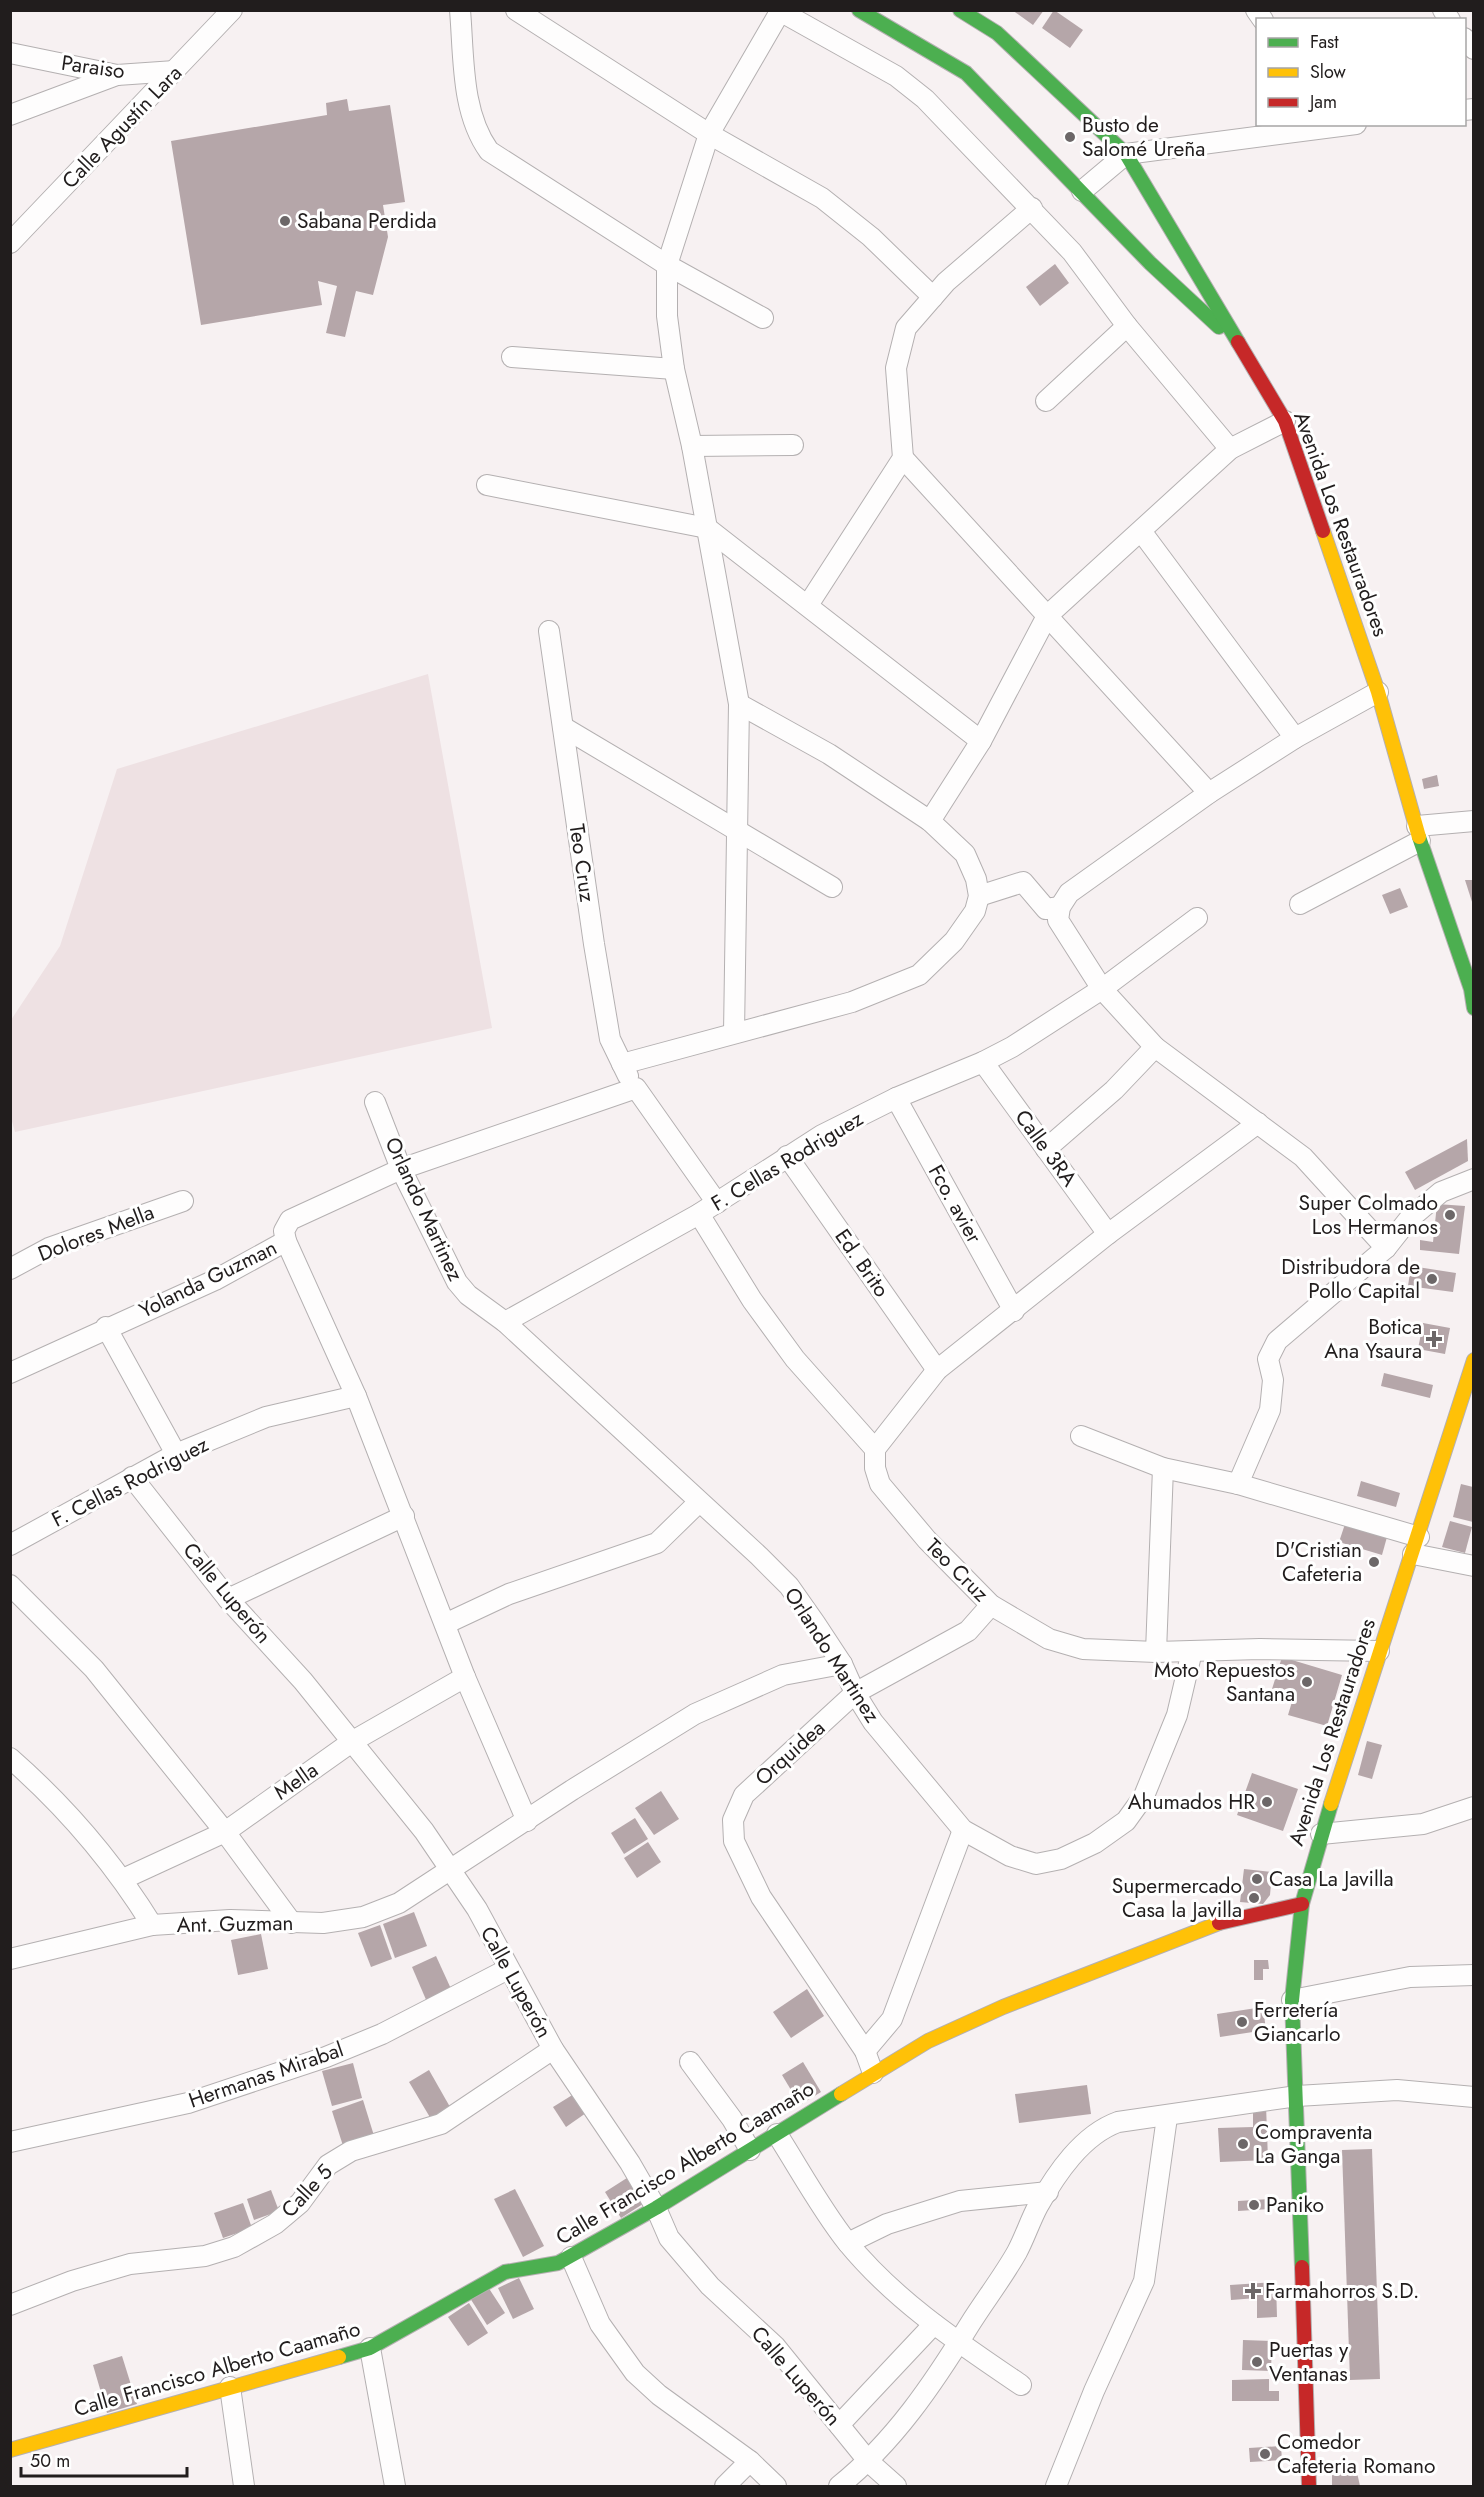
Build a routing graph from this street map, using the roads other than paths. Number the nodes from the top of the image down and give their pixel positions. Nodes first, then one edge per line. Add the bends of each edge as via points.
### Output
1 (459, 10) edge
2 (516, 10) edge
3 (859, 10) edge
4 (960, 10) edge
5 (780, 11) edge
6 (226, 12) edge
7 (10, 53) edge
8 (175, 71) junction
9 (117, 75) junction
10 (10, 115) edge
11 (1342, 126) edge
12 (709, 134) junction
13 (1126, 154) junction
14 (1082, 191) junction
15 (1032, 208) junction
16 (10, 243) edge
17 (667, 265) junction
18 (933, 297) junction
19 (763, 318) dead end
20 (1127, 326) junction
21 (1241, 348) junction
22 (512, 357) dead end
23 (674, 369) junction
24 (1046, 401) dead end
25 (1285, 421) junction
26 (793, 445) dead end
27 (692, 446) junction
28 (1230, 449) junction
29 (903, 458) junction
30 (487, 485) dead end
31 (707, 528) junction
32 (1141, 531) junction
33 (808, 605) junction
34 (1047, 616) junction
35 (549, 631) dead end
36 (1378, 693) junction
37 (739, 704) junction
38 (563, 728) junction
39 (1295, 738) junction
40 (981, 741) junction
41 (1209, 793) junction
42 (930, 821) junction
43 (1473, 821) edge
44 (737, 832) junction
45 (1418, 833) junction
46 (832, 887) dead end
47 (979, 896) junction
48 (1300, 904) dead end
49 (1060, 907) junction
50 (1197, 918) dead end
51 (1102, 989) junction
52 (1472, 995) edge
53 (734, 1033) junction
54 (1155, 1047) junction
55 (983, 1062) junction
56 (622, 1064) junction
57 (636, 1088) junction
58 (896, 1098) junction
59 (375, 1102) dead end
60 (1258, 1123) junction
61 (1046, 1149) junction
62 (787, 1156) junction
63 (401, 1169) junction
64 (1473, 1179) edge
65 (183, 1201) dead end
66 (717, 1203) junction
67 (699, 1214) junction
68 (1108, 1234) junction
69 (286, 1241) junction
70 (1386, 1248) junction
71 (10, 1269) edge
72 (1014, 1311) junction
73 (505, 1322) junction
74 (106, 1327) junction
75 (1473, 1360) edge
76 (937, 1370) junction
77 (10, 1372) edge
78 (356, 1396) junction
79 (1081, 1436) dead end
80 (875, 1449) junction
81 (176, 1454) junction
82 (1162, 1468) junction
83 (132, 1478) junction
84 (1238, 1484) junction
85 (699, 1502) junction
86 (404, 1516) junction
87 (10, 1545) edge
88 (1416, 1546) junction
89 (1473, 1566) edge
90 (10, 1585) edge
91 (228, 1599) junction
92 (991, 1605) junction
93 (445, 1624) junction
94 (1192, 1651) junction
95 (1379, 1651) junction
96 (1156, 1652) junction
97 (842, 1664) junction
98 (465, 1677) junction
99 (855, 1693) junction
100 (353, 1741) junction
101 (10, 1758) edge
102 (1473, 1807) edge
103 (527, 1821) junction
104 (963, 1830) junction
105 (225, 1832) junction
106 (1321, 1834) junction
107 (451, 1870) junction
108 (123, 1879) junction
109 (1302, 1904) junction
110 (292, 1923) junction
111 (152, 1925) junction
112 (10, 1959) edge
113 (508, 1969) junction
114 (1473, 1975) edge
115 (1292, 2000) junction
116 (553, 2049) junction
117 (865, 2051) junction
118 (690, 2062) dead end
119 (873, 2073) junction
120 (1297, 2096) junction
121 (1473, 2097) edge
122 (1167, 2117) junction
123 (777, 2134) junction
124 (10, 2142) edge
125 (750, 2151) junction
126 (1048, 2192) junction
127 (656, 2208) junction
128 (848, 2243) junction
129 (571, 2256) junction
130 (10, 2305) edge
131 (934, 2324) junction
132 (959, 2343) junction
133 (370, 2349) junction
134 (1021, 2385) dead end
135 (230, 2387) junction
136 (839, 2425) junction
137 (10, 2450) edge
138 (750, 2461) junction
139 (869, 2462) junction
140 (244, 2487) edge
141 (395, 2487) edge
142 (725, 2487) edge
143 (776, 2487) edge
144 (839, 2487) edge
145 (896, 2487) edge
146 (1056, 2487) edge
147 (1309, 2487) edge

1 - 17 street via 470,115 476,134 489,151
2 - 12 street
3 - 14 street via 966,73
4 - 13 street, Avenida Los Restauradores via 997,33
5 - 12 street
5 - 15 street via 896,76 925,99
6 - 8 street, Calle Agustín Lara
7 - 9 street, Paraiso
8 - 9 street, Paraiso
8 - 16 street, Calle Agustín Lara
9 - 10 street
11 - 13 street
12 - 17 street
12 - 18 street via 822,198 871,237
13 - 14 street
13 - 21 street, Avenida Los Restauradores
14 - 21 street via 1150,263
15 - 18 street
15 - 20 street via 1072,252
17 - 19 street
17 - 23 street via 667,316
18 - 29 street via 906,328 896,368
20 - 24 street
20 - 28 street
21 - 25 street, Avenida Los Restauradores
22 - 23 street
23 - 27 street
25 - 28 street
25 - 36 street, Avenida Los Restauradores
26 - 27 street
27 - 31 street
28 - 32 street
29 - 33 street
29 - 34 street
30 - 31 street
31 - 33 street
31 - 37 street
32 - 34 street
32 - 39 street
33 - 40 street
34 - 40 street
34 - 41 street
35 - 38 street, Teo Cruz
36 - 39 street
36 - 45 street, Avenida Los Restauradores
37 - 42 street via 829,754
37 - 44 street
38 - 44 street
38 - 56 street, Teo Cruz via 610,1039
39 - 41 street
40 - 42 street
41 - 49 street via 1069,893
42 - 47 street via 965,854
43 - 45 street
44 - 46 street
44 - 53 street
45 - 48 street
45 - 52 street, Avenida Los Restauradores
47 - 49 street via 1023,882 1046,909
47 - 53 street via 975,911 954,940 919,975 852,1002
49 - 51 street via 1058,920 1064,934
50 - 51 street, F. Cellas Rodriguez
51 - 54 street
51 - 55 street, F. Cellas Rodriguez
53 - 56 street
54 - 60 street
54 - 61 street via 1114,1090
55 - 58 street, F. Cellas Rodriguez
55 - 61 street, Calle 3RA
56 - 57 street, Teo Cruz
57 - 63 street, Yolanda Guzman
57 - 66 street
58 - 62 street, F. Cellas Rodriguez
58 - 72 street, Fco. avier
59 - 63 street, Orlando Martinez
60 - 68 street
60 - 70 street via 1303,1157
61 - 68 street, Calle 3RA
62 - 66 street, F. Cellas Rodriguez
62 - 76 street, Ed. Brito
63 - 69 street, Yolanda Guzman via 290,1220 284,1231
63 - 73 street, Orlando Martinez via 457,1282
64 - 70 street via 1441,1192 1409,1219
65 - 71 street, Dolores Mella via 49,1248
66 - 67 street, F. Cellas Rodriguez
67 - 73 street, F. Cellas Rodriguez
67 - 80 street via 752,1300 795,1359
68 - 72 street
69 - 74 street, Yolanda Guzman via 214,1280
69 - 78 street
70 - 84 street via 1277,1341 1268,1359 1273,1380 1270,1410
72 - 76 street
73 - 85 street, Orlando Martinez
74 - 77 street, Yolanda Guzman
74 - 81 street
75 - 88 street, Avenida Los Restauradores
76 - 80 street
78 - 81 street, F. Cellas Rodriguez via 266,1417
78 - 86 street
79 - 82 street
80 - 92 street, Teo Cruz via 879,1484
81 - 83 street, F. Cellas Rodriguez
82 - 84 street
82 - 96 street
83 - 87 street, F. Cellas Rodriguez
83 - 91 street, Calle Luperón
84 - 88 street
85 - 93 street via 657,1543 509,1594
85 - 97 street, Orlando Martinez via 789,1587
86 - 91 street
86 - 93 street
88 - 89 street
88 - 95 street, Avenida Los Restauradores
90 - 105 street via 94,1669
91 - 100 street, Calle Luperón
92 - 96 street, Teo Cruz via 1049,1639 1083,1649
92 - 99 street, Orquidea via 968,1631
93 - 98 street
94 - 95 street, Teo Cruz
94 - 96 street, Teo Cruz
94 - 104 street, Orlando Martinez via 1177,1715 1144,1796 1126,1821 1095,1843 1061,1859 1036,1864 1010,1856
95 - 106 street, Avenida Los Restauradores
97 - 99 street, Orlando Martinez
97 - 103 street, Ant. Guzman via 783,1676 694,1714
98 - 100 street, Mella
98 - 103 street
99 - 104 street, Orlando Martinez via 873,1722
99 - 117 street, Orquidea via 744,1795 733,1820 734,1841 761,1897
100 - 105 street, Mella
100 - 107 street, Calle Luperón
101 - 108 street via 47,1790
102 - 106 street via 1423,1824
103 - 107 street, Ant. Guzman
104 - 117 street via 892,2019
105 - 108 street, Mella
105 - 110 street
106 - 109 street, Avenida Los Restauradores
107 - 110 street, Ant. Guzman via 399,1903 363,1917
107 - 113 street, Calle Luperón via 477,1909
108 - 111 street
109 - 115 street, Avenida Los Restauradores
109 - 119 street, Calle Francisco Alberto Caamaño via 1210,1925 928,2041
110 - 111 street, Ant. Guzman via 230,1920
111 - 112 street, Ant. Guzman
113 - 116 street, Calle Luperón
113 - 124 street, Hermanas Mirabal via 382,2034 326,2057 188,2103
114 - 115 street via 1410,1977
115 - 120 street, Avenida Los Restauradores
116 - 127 street, Calle Luperón
116 - 130 street, Calle 5 via 441,2124 351,2151 328,2165 300,2203 275,2224 234,2247 205,2256 130,2264
117 - 119 street
118 - 125 street
119 - 123 street, Calle Francisco Alberto Caamaño
120 - 121 street via 1397,2090
120 - 122 street
120 - 147 street, Avenida Los Restauradores
122 - 126 street via 1104,2127 1092,2135
122 - 146 street via 1144,2281
123 - 125 street, Calle Francisco Alberto Caamaño
123 - 128 street
125 - 127 street, Calle Francisco Alberto Caamaño
126 - 128 street via 960,2201 886,2224
126 - 132 street via 1018,2251
127 - 129 street, Calle Francisco Alberto Caamaño
127 - 136 street, Calle Luperón via 669,2238 688,2262 775,2346
128 - 131 street via 898,2295
129 - 133 street, Calle Francisco Alberto Caamaño via 558,2264 505,2272
129 - 138 street via 600,2324 636,2373
131 - 132 street
131 - 136 street
132 - 134 street
132 - 139 street via 905,2421
133 - 135 street, Calle Francisco Alberto Caamaño
133 - 141 street
135 - 137 street, Calle Francisco Alberto Caamaño
135 - 140 street
136 - 139 street, Calle Luperón
138 - 142 street
138 - 143 street
139 - 144 street
139 - 145 street, Calle Luperón

